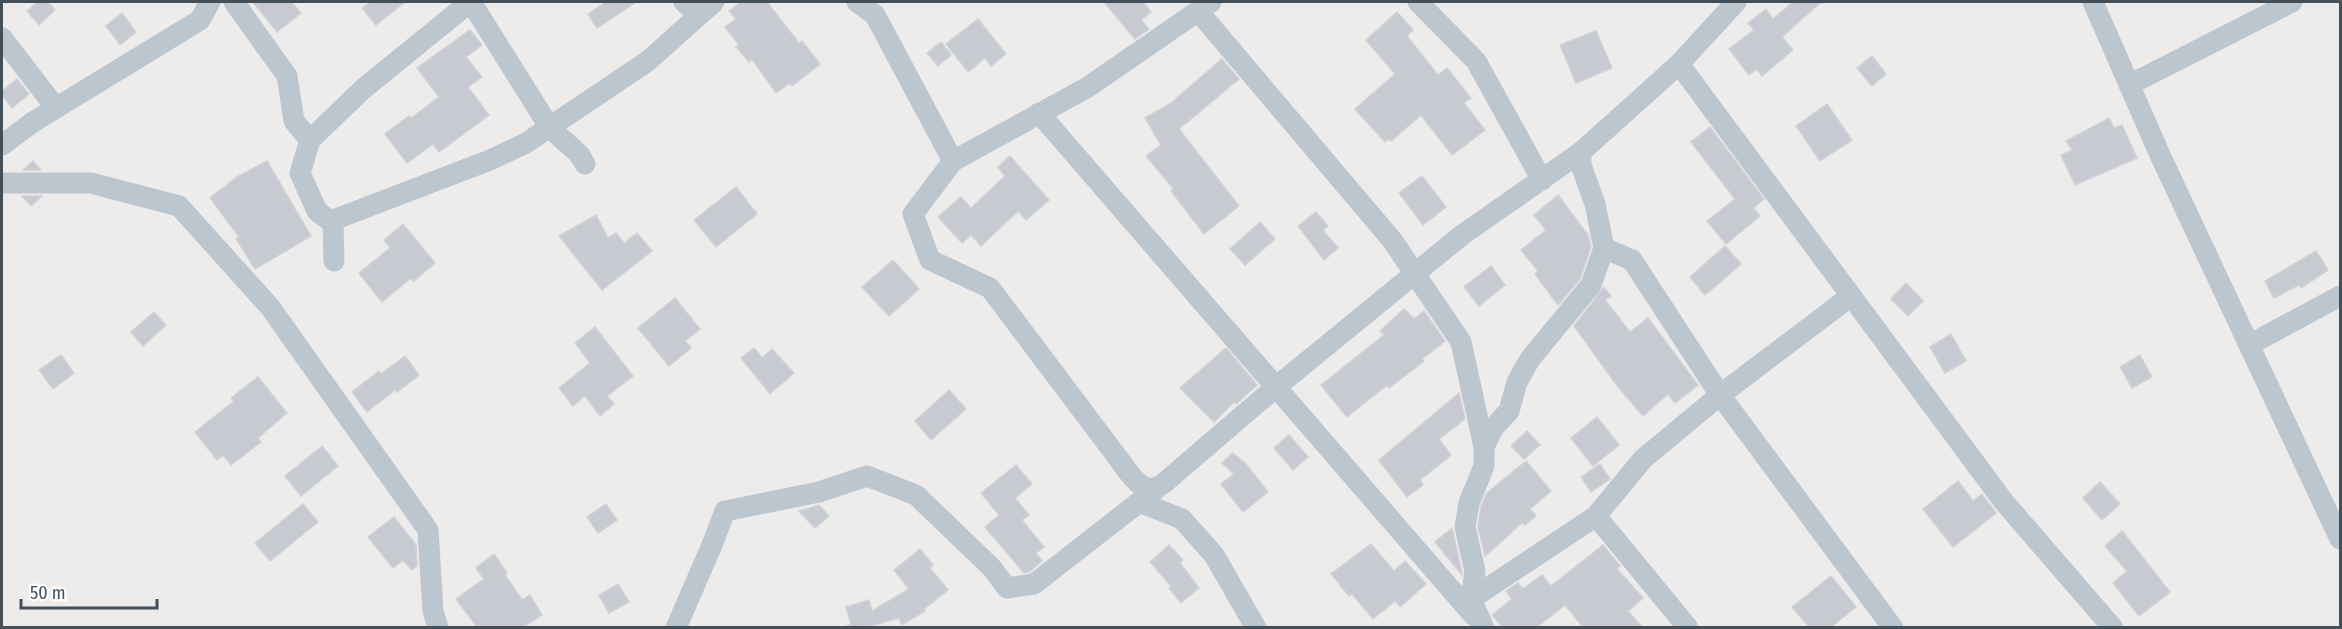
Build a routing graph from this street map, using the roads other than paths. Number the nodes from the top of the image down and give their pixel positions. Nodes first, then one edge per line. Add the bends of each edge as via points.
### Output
1 (210, 2) edge
2 (234, 2) edge
3 (470, 2) edge
4 (857, 2) edge
5 (1418, 2) edge
6 (1736, 2) edge
7 (2093, 2) edge
8 (2292, 2) edge
9 (699, 6) edge
10 (1205, 6) edge
11 (2, 38) edge
12 (1679, 64) junction
13 (2129, 85) junction
14 (56, 108) junction
15 (1039, 113) junction
16 (550, 128) junction
17 (310, 140) junction
18 (2, 145) edge
19 (1581, 152) junction
20 (953, 161) junction
21 (585, 164) dead end
22 (1542, 180) junction
23 (2, 183) edge
24 (333, 224) junction
25 (1604, 248) junction
26 (334, 261) dead end
27 (1415, 274) junction
28 (1851, 296) junction
29 (2340, 296) edge
30 (2249, 345) junction
31 (1276, 387) junction
32 (1720, 395) junction
33 (1484, 447) junction
34 (1156, 489) junction
35 (1138, 502) junction
36 (1596, 516) junction
37 (2340, 539) edge
38 (1471, 599) junction
39 (1482, 625) edge
40 (438, 627) edge
41 (676, 627) edge
42 (1256, 627) edge
43 (1688, 627) edge
44 (1893, 627) edge
45 (2113, 627) edge

1 - 14 street via 200,20
2 - 17 street via 287,76 294,122
3 - 16 street
3 - 17 street via 363,89
4 - 20 street via 875,15
5 - 22 street via 1476,61
6 - 12 street
7 - 13 street
8 - 13 street
9 - 16 street via 648,61
10 - 15 street via 1088,87
10 - 27 street
11 - 14 street
12 - 19 street
12 - 28 street
13 - 30 street
14 - 18 street
15 - 20 street
15 - 31 street
16 - 21 street
16 - 24 street via 490,160 341,216
17 - 24 street via 300,173 317,211
19 - 22 street
19 - 25 street via 1581,165 1595,204
20 - 34 street via 913,214 930,260 990,288 1134,478 1148,489
22 - 27 street via 1462,235
23 - 40 street via 91,183 179,206 270,307 428,530 433,611
24 - 26 street
25 - 32 street via 1632,260
25 - 33 street via 1591,285 1530,360 1517,382 1509,411 1493,428
27 - 31 street
27 - 33 street via 1461,342
28 - 32 street
28 - 45 street via 2004,502
29 - 30 street
30 - 37 street
31 - 34 street
31 - 39 street
32 - 36 street via 1643,459
32 - 44 street
33 - 38 street via 1484,466 1469,503 1465,527 1475,571
34 - 35 street
35 - 41 street via 1034,584 1007,588 991,567 916,495 867,476 819,492 724,511
35 - 42 street via 1182,519 1214,555
36 - 38 street
36 - 43 street
38 - 39 street

